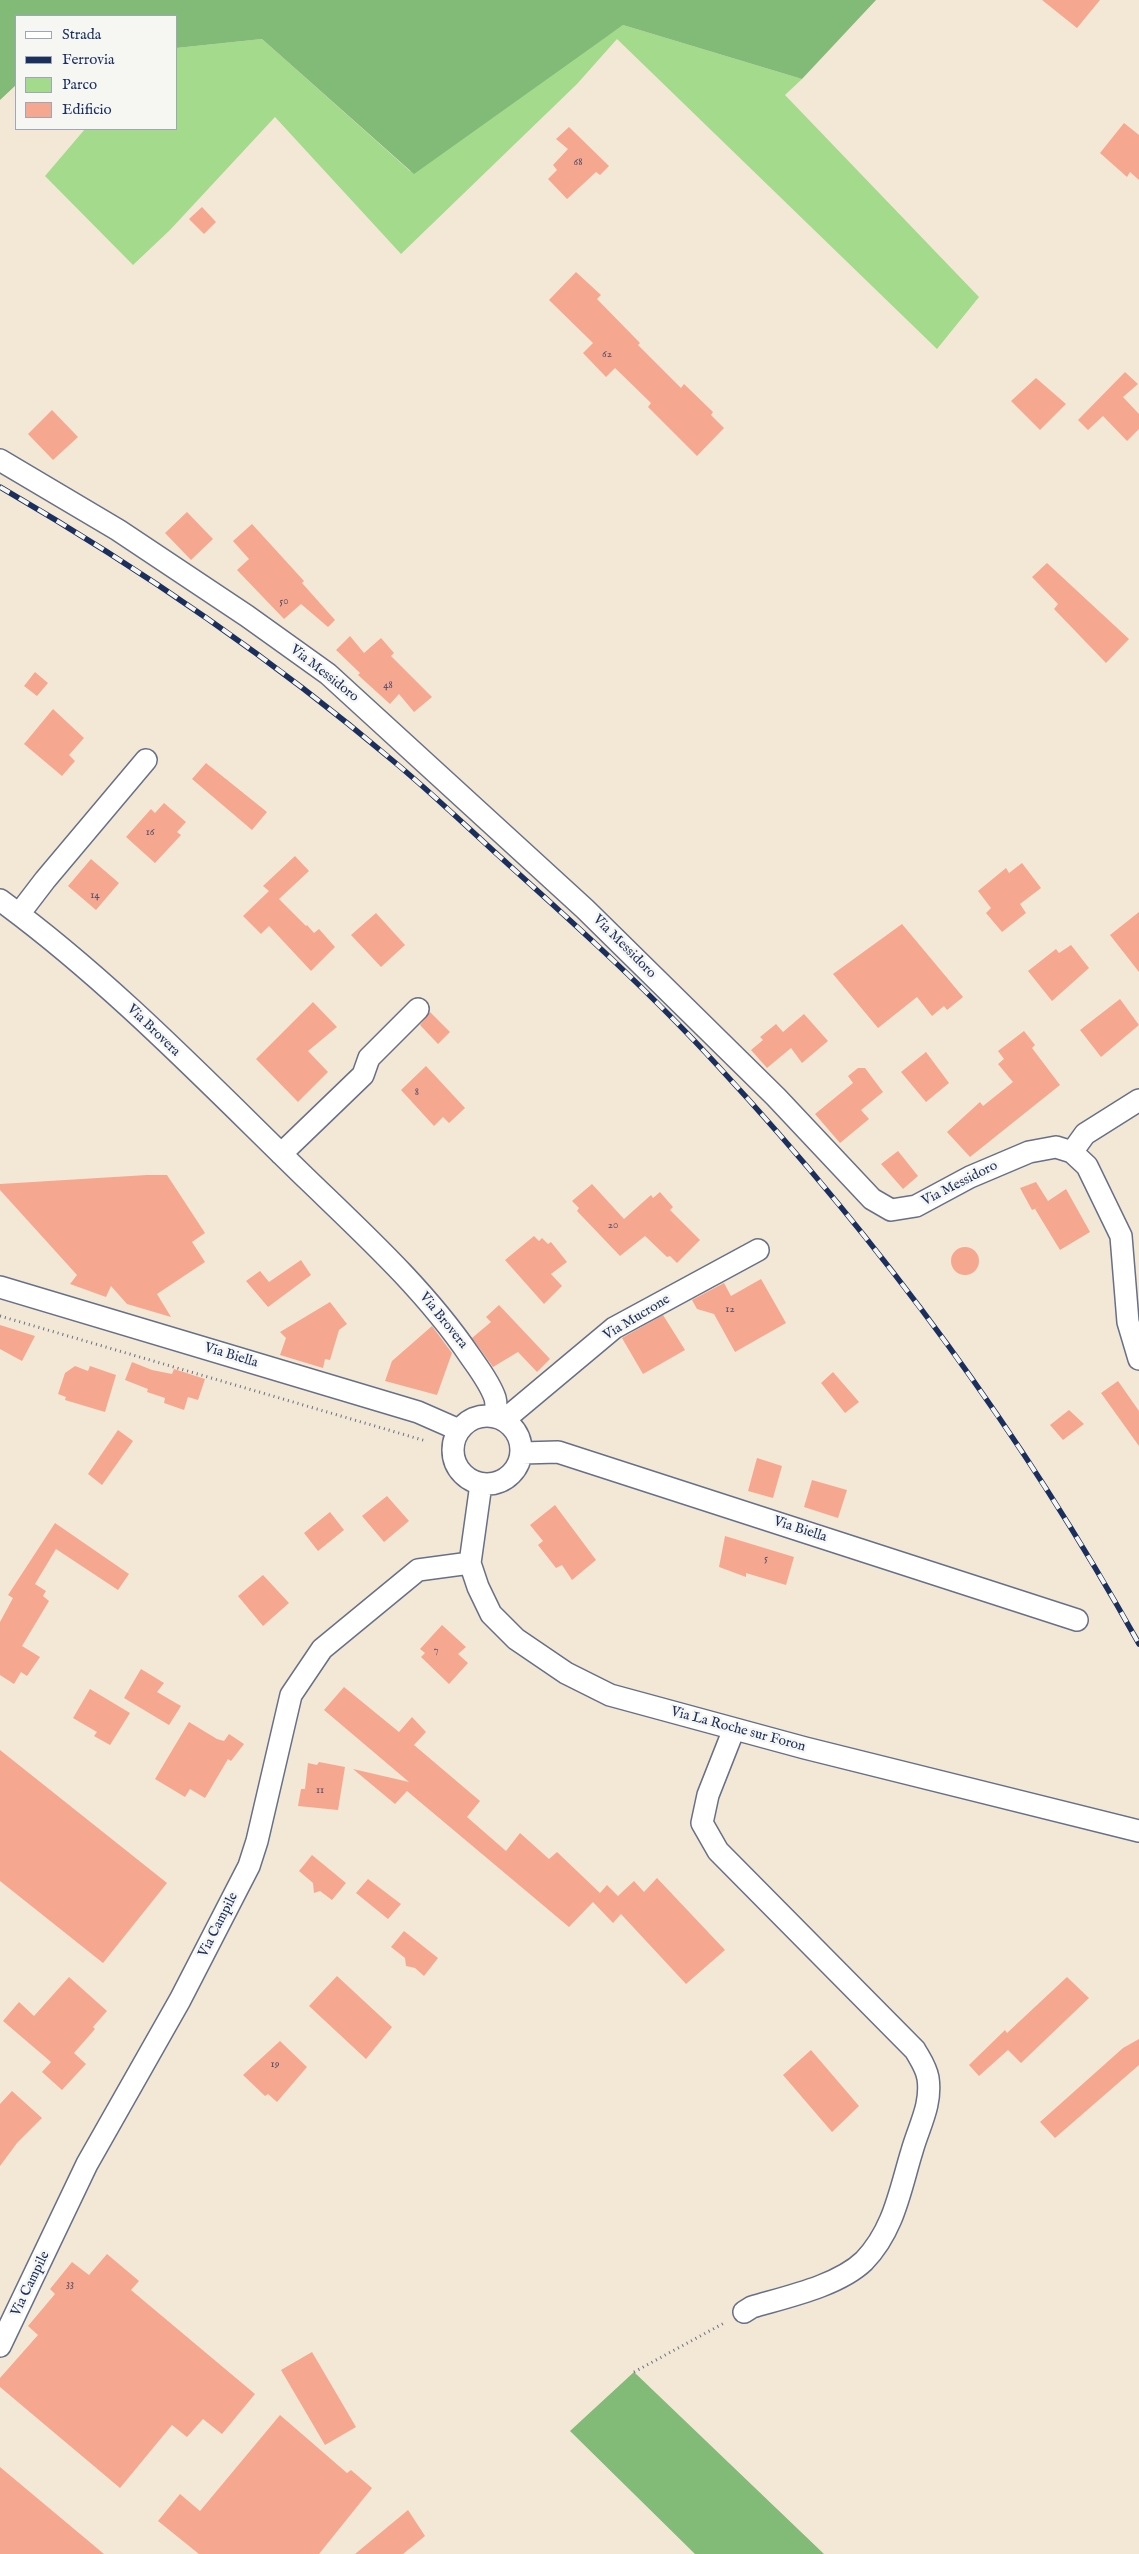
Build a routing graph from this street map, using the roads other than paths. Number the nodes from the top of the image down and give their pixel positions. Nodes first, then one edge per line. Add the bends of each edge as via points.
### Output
1 (0, 460) edge
2 (146, 760) dead end
3 (0, 900) edge
4 (19, 914) junction
5 (418, 1009) dead end
6 (1139, 1100) edge
7 (1072, 1152) junction
8 (281, 1154) junction
9 (758, 1250) dead end
10 (0, 1287) edge
11 (1139, 1360) edge
12 (499, 1418) junction
13 (456, 1439) junction
14 (522, 1453) junction
15 (481, 1484) junction
16 (470, 1563) junction
17 (1077, 1620) dead end
18 (734, 1729) junction
19 (1139, 1831) edge
20 (744, 2312) road end
21 (0, 2346) edge

1 - 7 street, Via Messidoro via 118,530 328,674 585,909 776,1097 872,1199 891,1210 916,1206 970,1177 1029,1152 1056,1147
2 - 4 street
3 - 4 street, Via Brovera
4 - 8 street, Via Brovera via 115,994
5 - 8 street via 369,1058 363,1075
6 - 7 street via 1085,1134
7 - 11 street via 1088,1166 1121,1236 1128,1322
8 - 12 street, Via Brovera via 420,1292 458,1338 494,1396
9 - 12 street, Via Mucrone via 614,1328
10 - 13 street, Via Biella via 418,1412
12 - 13 street via 475,1418
12 - 14 street via 517,1434
13 - 15 street via 457,1468 464,1476
14 - 15 street via 513,1474 504,1481
14 - 17 street, Via Biella via 558,1452
15 - 16 street
16 - 18 street, Via La Roche sur Foron via 491,1614 516,1639 566,1673 610,1695
16 - 21 street, Via Campile via 418,1570 322,1649 291,1695 249,1866 184,1992 88,2164
18 - 19 street, Via La Roche sur Foron
18 - 20 street via 708,1795 702,1823 718,1851 915,2050 924,2066 928,2089 926,2112 902,2190 887,2229 863,2261 838,2278 752,2306

